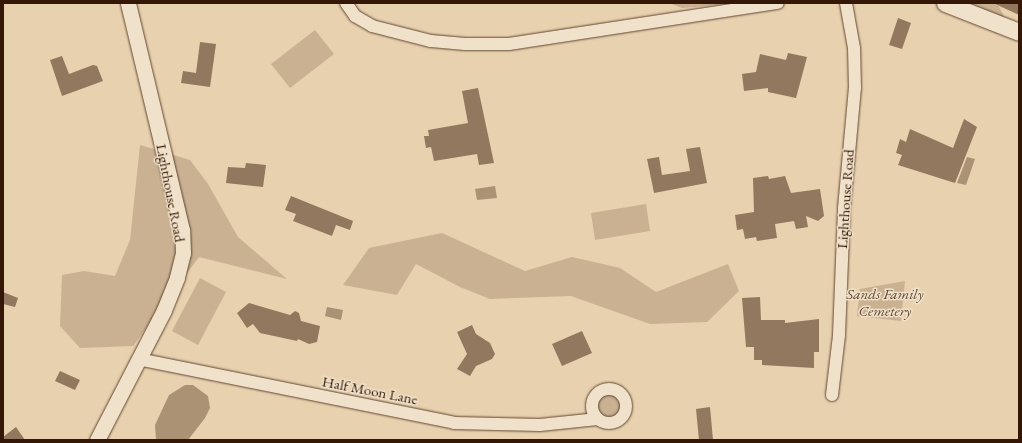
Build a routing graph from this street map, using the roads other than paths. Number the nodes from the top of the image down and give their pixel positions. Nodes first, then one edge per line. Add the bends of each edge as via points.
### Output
1 (128, 3) edge
2 (346, 3) edge
3 (778, 3) edge
4 (846, 3) edge
5 (945, 3) edge
6 (1019, 32) edge
7 (138, 359) junction
8 (832, 395) dead end
9 (598, 419) dead end
10 (97, 440) edge

1 - 7 street, Lighthouse Road via 169,170 182,245 178,277
2 - 3 street via 355,16 372,26 431,41 509,44
4 - 8 street, Lighthouse Road via 854,48 855,88 844,208 839,335
5 - 6 main road
7 - 9 street, Half Moon Lane via 454,423 540,425
7 - 10 street, Lighthouse Road

